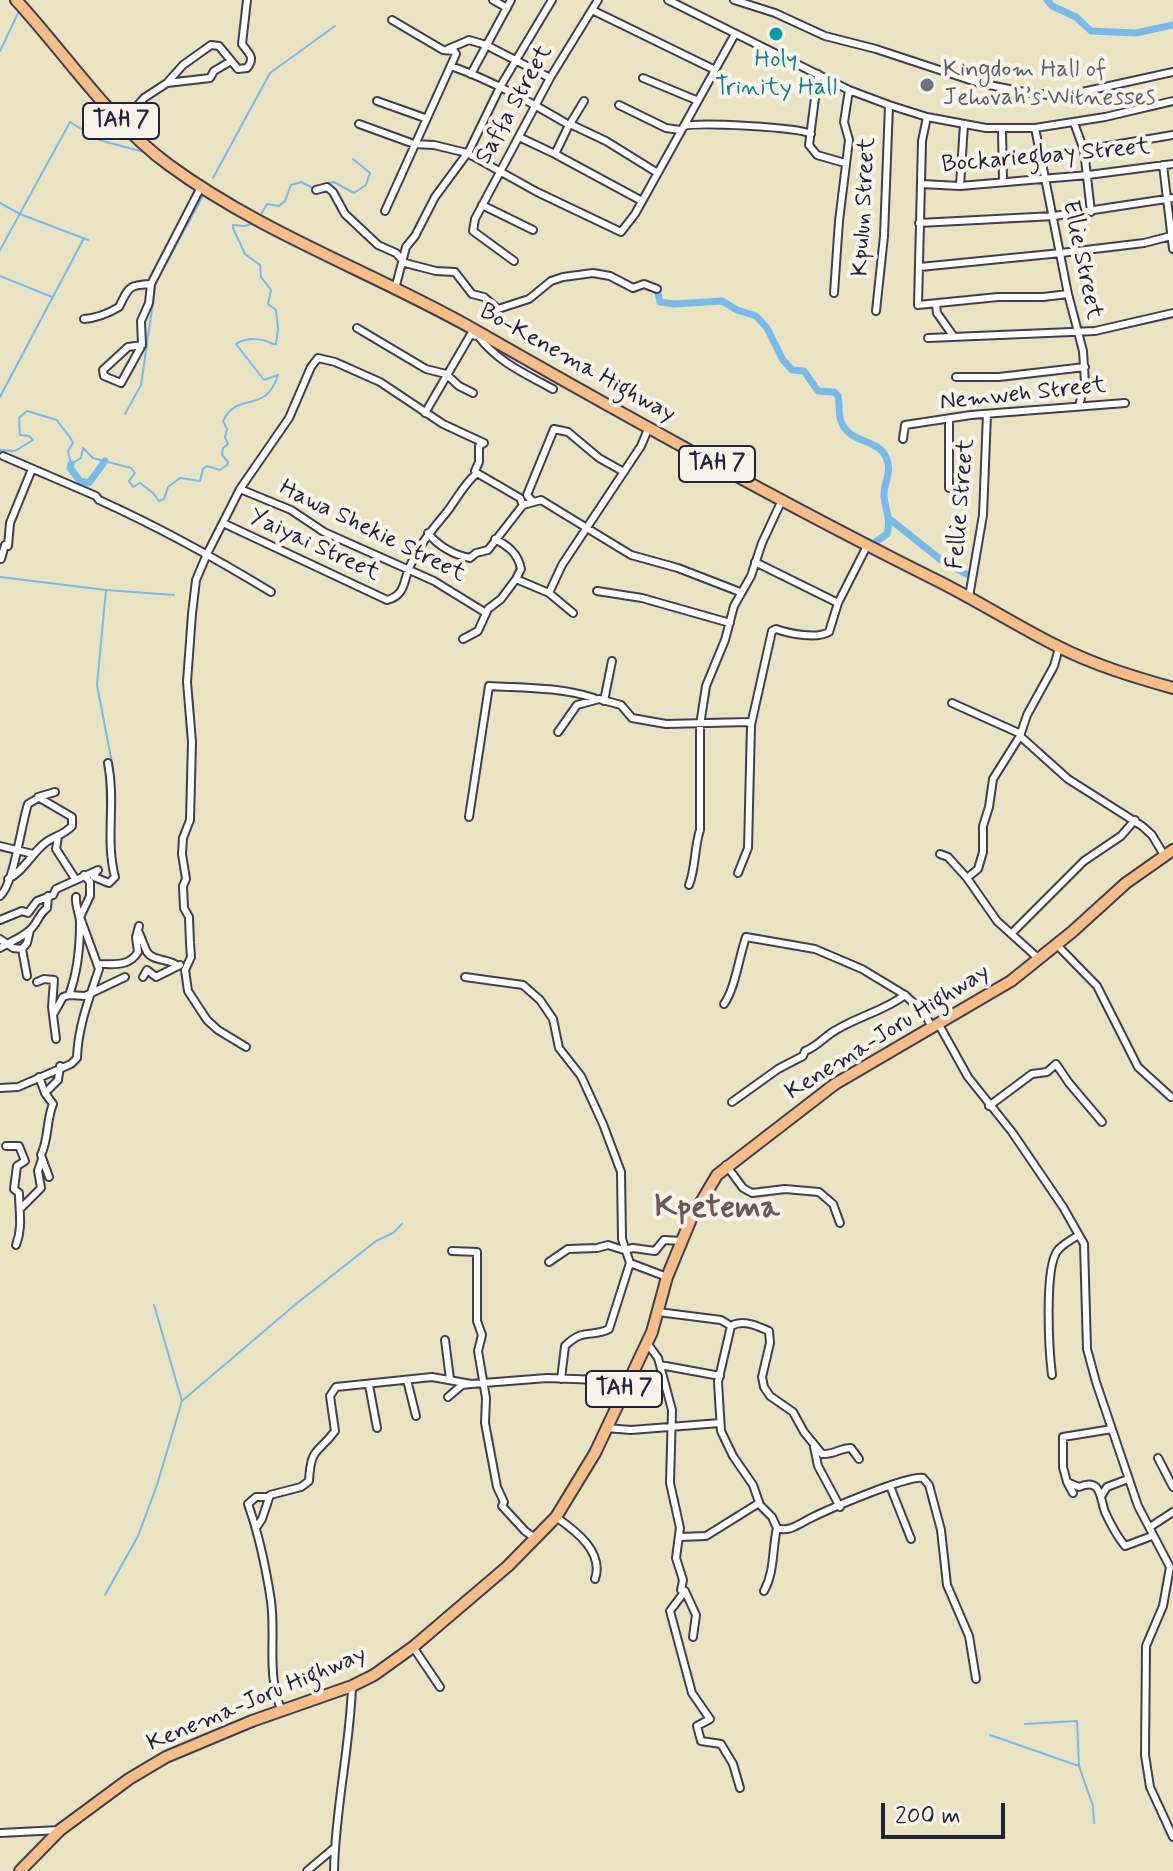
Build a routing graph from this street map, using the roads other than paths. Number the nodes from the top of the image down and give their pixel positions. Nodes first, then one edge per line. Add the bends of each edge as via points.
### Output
1 (16, 0) edge
2 (247, 0) edge
3 (493, 0) edge
4 (511, 0) edge
5 (552, 0) edge
6 (598, 0) edge
7 (668, 0) edge
8 (734, 0) edge
9 (507, 8) junction
10 (592, 10) junction
11 (392, 20) dead end
12 (735, 34) junction
13 (486, 45) junction
14 (443, 50) junction
15 (231, 61) junction
16 (518, 61) junction
17 (451, 66) junction
18 (713, 69) junction
19 (1173, 72) edge
20 (471, 74) junction
21 (818, 74) junction
22 (550, 78) junction
23 (643, 78) dead end
24 (167, 83) junction
25 (500, 87) junction
26 (849, 90) junction
27 (696, 100) junction
28 (377, 101) dead end
29 (584, 101) dead end
30 (1173, 101) edge
31 (536, 105) junction
32 (619, 105) dead end
33 (889, 105) junction
34 (927, 117) junction
35 (425, 118) junction
36 (122, 123) junction
37 (1074, 123) junction
38 (359, 124) dead end
39 (570, 124) junction
40 (964, 124) junction
41 (681, 128) junction
42 (1039, 128) junction
43 (1002, 130) junction
44 (811, 134) junction
45 (1173, 135) edge
46 (519, 137) junction
47 (414, 144) junction
48 (1084, 150) junction
49 (467, 153) junction
50 (555, 154) junction
51 (845, 163) junction
52 (1173, 164) edge
53 (1163, 165) junction
54 (500, 172) junction
55 (656, 172) junction
56 (1088, 175) junction
57 (1046, 179) junction
58 (1003, 181) junction
59 (921, 184) junction
60 (960, 186) junction
61 (201, 187) junction
62 (316, 190) dead end
63 (1170, 198) edge
64 (642, 201) junction
65 (482, 205) junction
66 (385, 211) dead end
67 (1091, 212) junction
68 (1054, 216) junction
69 (919, 223) junction
70 (533, 230) dead end
71 (1171, 236) edge
72 (1173, 249) edge
73 (1061, 253) junction
74 (403, 261) junction
75 (514, 261) dead end
76 (920, 267) junction
77 (151, 284) junction
78 (395, 289) junction
79 (657, 289) dead end
80 (834, 293) dead end
81 (1068, 294) junction
82 (936, 305) junction
83 (876, 311) dead end
84 (1173, 313) edge
85 (84, 319) dead end
86 (357, 328) dead end
87 (471, 332) junction
88 (1077, 332) junction
89 (954, 337) junction
90 (928, 338) dead end
91 (142, 345) junction
92 (1085, 367) junction
93 (446, 374) junction
94 (956, 377) dead end
95 (553, 389) dead end
96 (473, 393) dead end
97 (1125, 403) dead end
98 (1079, 406) junction
99 (425, 413) junction
100 (987, 414) junction
101 (949, 420) junction
102 (649, 427) junction
103 (903, 439) dead end
104 (3, 456) dead end
105 (32, 469) junction
106 (624, 472) junction
107 (477, 473) junction
108 (949, 488) dead end
109 (240, 489) junction
110 (523, 500) junction
111 (782, 500) junction
112 (223, 523) junction
113 (587, 528) junction
114 (428, 533) junction
115 (495, 539) junction
116 (867, 546) junction
117 (207, 554) junction
118 (1, 559) edge
119 (755, 562) junction
120 (409, 568) junction
121 (516, 579) junction
122 (597, 591) dead end
123 (271, 592) dead end
124 (740, 592) junction
125 (549, 593) junction
126 (969, 597) junction
127 (838, 603) junction
128 (486, 613) junction
129 (573, 613) dead end
130 (730, 623) junction
131 (463, 639) dead end
132 (1059, 648) junction
133 (612, 661) dead end
134 (1173, 688) edge
135 (600, 700) junction
136 (952, 703) dead end
137 (700, 725) junction
138 (751, 725) junction
139 (558, 732) dead end
140 (1020, 735) junction
141 (108, 763) dead end
142 (469, 817) dead end
143 (1135, 820) junction
144 (58, 836) junction
145 (0, 846) edge
146 (18, 850) junction
147 (1168, 852) edge
148 (33, 854) junction
149 (940, 854) dead end
150 (738, 873) dead end
151 (94, 875) junction
152 (967, 878) junction
153 (8, 879) junction
154 (76, 880) junction
155 (689, 885) dead end
156 (0, 896) edge
157 (48, 896) junction
158 (76, 897) dead end
159 (80, 917) junction
160 (0, 920) edge
161 (30, 930) junction
162 (1011, 934) junction
163 (2, 943) edge
164 (1057, 945) junction
165 (22, 949) junction
166 (1039, 959) junction
167 (187, 963) junction
168 (98, 964) junction
169 (178, 966) junction
170 (27, 976) dead end
171 (125, 977) dead end
172 (143, 977) dead end
173 (465, 977) dead end
174 (37, 982) dead end
175 (89, 992) junction
176 (69, 995) junction
177 (905, 995) junction
178 (724, 1004) dead end
179 (54, 1013) junction
180 (935, 1025) junction
181 (56, 1039) dead end
182 (246, 1047) dead end
183 (61, 1065) junction
184 (39, 1077) junction
185 (0, 1088) edge
186 (45, 1093) junction
187 (1171, 1097) edge
188 (732, 1102) dead end
189 (989, 1106) junction
190 (1102, 1122) dead end
191 (6, 1146) dead end
192 (42, 1159) junction
193 (726, 1165) junction
194 (49, 1177) dead end
195 (21, 1208) junction
196 (840, 1223) dead end
197 (1079, 1235) junction
198 (681, 1241) junction
199 (16, 1245) dead end
200 (624, 1250) junction
201 (452, 1251) dead end
202 (549, 1262) dead end
203 (630, 1263) junction
204 (667, 1277) junction
205 (658, 1312) junction
206 (731, 1326) junction
207 (445, 1340) dead end
208 (647, 1343) junction
209 (660, 1365) junction
210 (1052, 1375) dead end
211 (720, 1376) junction
212 (450, 1379) junction
213 (561, 1379) junction
214 (407, 1380) junction
215 (628, 1381) junction
216 (471, 1384) junction
217 (483, 1384) junction
218 (369, 1385) junction
219 (448, 1397) dead end
220 (416, 1416) dead end
221 (720, 1423) junction
222 (673, 1426) junction
223 (377, 1428) dead end
224 (606, 1428) junction
225 (1112, 1429) junction
226 (813, 1444) junction
227 (1158, 1458) dead end
228 (859, 1459) dead end
229 (1128, 1479) junction
230 (1067, 1482) junction
231 (890, 1486) junction
232 (1173, 1487) edge
233 (1073, 1493) dead end
234 (1102, 1495) junction
235 (268, 1497) junction
236 (759, 1503) junction
237 (840, 1507) junction
238 (1173, 1512) edge
239 (556, 1517) junction
240 (1150, 1527) junction
241 (256, 1528) junction
242 (777, 1528) junction
243 (1152, 1536) junction
244 (680, 1537) junction
245 (536, 1539) junction
246 (911, 1539) dead end
247 (1170, 1559) edge
248 (595, 1579) dead end
249 (1170, 1588) edge
250 (685, 1591) junction
251 (764, 1591) dead end
252 (693, 1637) dead end
253 (413, 1647) junction
254 (976, 1679) dead end
255 (352, 1686) junction
256 (440, 1687) dead end
257 (282, 1711) junction
258 (740, 1788) dead end
259 (60, 1830) junction
260 (0, 1833) edge
261 (1173, 1837) edge
262 (334, 1845) junction
263 (20, 1871) edge
264 (307, 1871) edge
265 (334, 1871) edge

1 - 36 highway, Bo-Kenema Highway / TAH 7
2 - 15 street via 242,44 251,53 251,63 242,71
3 - 9 street
4 - 9 street
5 - 16 street
6 - 10 street, Saffa Street
7 - 12 street
8 - 19 street via 825,36 1019,91 1073,94
9 - 13 street
10 - 18 street
10 - 22 street, Saffa Street
11 - 14 street
12 - 18 street
12 - 21 street
13 - 14 street via 474,41
13 - 16 street
13 - 20 street
14 - 17 street via 456,54
15 - 24 street via 210,78
15 - 24 street via 219,46 211,45
16 - 22 street
16 - 25 street
17 - 20 street
17 - 35 street
18 - 27 street
20 - 25 street
21 - 26 street
21 - 44 street
22 - 31 street, Saffa Street
23 - 27 street
24 - 36 street via 139,102
25 - 31 street
25 - 49 street
26 - 33 street
26 - 51 street
27 - 41 street
28 - 35 street
29 - 39 street
30 - 37 street
31 - 39 street
31 - 46 street, Saffa Street
32 - 41 street via 666,128
33 - 34 street
33 - 83 street, Kpulun Street
34 - 40 street
34 - 59 street
35 - 47 street
36 - 61 highway, Bo-Kenema Highway / TAH 7
37 - 42 street
37 - 48 street
38 - 47 street
39 - 50 street
39 - 55 street
40 - 43 street
40 - 60 street
41 - 44 street via 700,124
41 - 55 street
42 - 43 street
42 - 57 street, Ellie Street
43 - 58 street
44 - 51 street via 812,151
45 - 48 street
46 - 50 street
46 - 54 street, Saffa Street
47 - 49 street
47 - 66 street
48 - 56 street
49 - 54 street
49 - 74 street via 435,197
50 - 64 street
51 - 80 street
52 - 53 street, Bockariegbay Street
53 - 56 street, Bockariegbay Street
53 - 63 street
54 - 64 street via 621,232
54 - 65 street, Saffa Street
55 - 64 street
56 - 57 street, Bockariegbay Street
56 - 67 street
57 - 58 street, Bockariegbay Street
57 - 68 street, Ellie Street
58 - 60 street, Bockariegbay Street
59 - 60 street, Bockariegbay Street
59 - 69 street
61 - 77 street
61 - 78 highway, Bo-Kenema Highway / TAH 7
62 - 74 street via 327,187 345,214
63 - 67 street
63 - 71 street
65 - 70 street
65 - 75 street, Saffa Street via 473,231
67 - 68 street
68 - 69 street
68 - 73 street, Ellie Street
69 - 76 street
71 - 72 street
71 - 73 street
73 - 76 street
73 - 81 street, Ellie Street
74 - 78 street
74 - 79 street via 455,272 472,294 500,310 563,277 593,273 633,288 644,284
76 - 82 street via 918,305
77 - 85 street via 132,286 119,307
77 - 91 street via 141,321
78 - 87 highway, Bo-Kenema Highway / TAH 7
81 - 82 street
81 - 88 street, Ellie Street
82 - 89 street
84 - 88 street
86 - 93 street via 426,369
87 - 93 street
87 - 95 street via 511,367
87 - 102 highway, Bo-Kenema Highway / TAH 7
88 - 89 street
88 - 92 street, Ellie Street
89 - 90 street
91 - 91 street via 128,347 103,370 104,376 121,383
92 - 94 street
92 - 98 street, Ellie Street
93 - 96 street
93 - 99 street
97 - 98 street, Nemweh Street
98 - 100 street, Nemweh Street
99 - 107 street, Yaiyai Street via 484,443 479,446
99 - 109 street via 380,382 318,358 289,418
100 - 101 street, Nemweh Street
100 - 126 street, Fellie Street via 983,515
101 - 103 street, Nemweh Street via 905,425
101 - 108 street
102 - 106 street
102 - 111 highway, Bo-Kenema Highway / TAH 7
104 - 105 street
105 - 117 street
105 - 118 street
106 - 110 street via 558,429 551,431
106 - 113 street
107 - 110 street
107 - 114 street, Yaiyai Street
109 - 112 street
109 - 120 street, Hawa Shekie Street
110 - 113 street via 541,500
110 - 115 street
111 - 116 highway, Bo-Kenema Highway / TAH 7
111 - 119 street
112 - 117 street
112 - 120 street, Yaiyai Street via 387,600 401,594
113 - 124 street via 631,555
113 - 125 street
114 - 115 street via 436,543 470,558 488,550
114 - 120 street, Yaiyai Street
115 - 121 street via 518,558 521,569
116 - 126 highway, Bo-Kenema Highway / TAH 7
116 - 127 street
117 - 123 street
117 - 167 street via 195,588 187,682 192,742 190,820 182,854 191,957
119 - 124 street
119 - 127 street
120 - 128 street, Hawa Shekie Street
121 - 125 street
121 - 128 street
122 - 130 street
124 - 130 street
125 - 129 street
126 - 132 highway, Bo-Kenema Highway / TAH 7
127 - 138 street via 826,635 774,629
128 - 131 street via 478,631
130 - 137 street via 706,686
132 - 134 highway, Bo-Kenema Highway / TAH 7
132 - 140 street
133 - 135 street
135 - 137 street via 621,705 640,720
135 - 139 street via 577,705
135 - 142 street via 552,688 489,686
136 - 140 street
137 - 138 street
137 - 155 street via 700,830
138 - 150 street via 750,835
140 - 143 street via 1068,779
140 - 152 street via 993,779 983,852 978,869
141 - 151 street via 113,819 109,856 115,877 109,883
143 - 147 street
143 - 162 street via 1084,861
144 - 146 street via 74,819 38,797 28,804
144 - 148 street
144 - 154 street via 56,849
145 - 146 street
146 - 148 street
146 - 153 street
147 - 164 highway, Kenema-Joru Highway / TAH 7
148 - 153 street
149 - 152 street
151 - 154 street
151 - 159 street
152 - 162 street
153 - 156 street
154 - 157 street
157 - 160 street via 28,913
157 - 161 street via 47,908
158 - 159 street
159 - 168 street
159 - 176 street
161 - 163 street via 18,942
161 - 165 street
162 - 166 street
163 - 165 street
164 - 166 highway, Kenema-Joru Highway / TAH 7
164 - 187 street via 1097,986 1138,1067
165 - 170 street
166 - 180 highway, Kenema-Joru Highway / TAH 7
167 - 169 street
167 - 182 street via 192,999 218,1030
168 - 169 street via 125,964 135,957 139,928 149,954
168 - 175 street
169 - 172 street via 156,977 147,970
171 - 175 street
173 - 200 street via 523,985 550,1012 559,1048 584,1081 621,1172
174 - 179 street via 54,980
175 - 176 street
175 - 183 street via 77,1058
176 - 179 street
177 - 178 street via 815,949 746,937 732,993
177 - 180 street
177 - 188 street via 836,1030
179 - 181 street
180 - 189 street
180 - 193 highway, Kenema-Joru Highway / TAH 7 via 817,1096
183 - 184 street
183 - 186 street via 58,1080
184 - 185 street
184 - 186 street
186 - 192 street via 53,1104
189 - 190 street via 1032,1074 1056,1064
189 - 197 street
191 - 195 street via 19,1146 25,1161 17,1166 14,1184
192 - 194 street
192 - 195 street via 41,1188
193 - 196 street via 752,1193 819,1192 833,1204
193 - 198 highway, Kenema-Joru Highway / TAH 7 via 700,1200
195 - 199 street
197 - 210 street via 1056,1251 1050,1265
197 - 225 street via 1086,1258 1087,1349
198 - 200 street via 664,1240 655,1251
198 - 204 highway, Kenema-Joru Highway / TAH 7
200 - 202 street via 608,1245 568,1249
200 - 203 street
201 - 217 street via 477,1252
203 - 204 street
203 - 213 street via 609,1329 585,1332 568,1342
204 - 205 highway, Kenema-Joru Highway / TAH 7
205 - 206 street via 721,1320
205 - 208 highway, Kenema-Joru Highway / TAH 7
206 - 211 street
206 - 226 street via 747,1323 769,1331 764,1387 789,1407
207 - 212 street
208 - 209 street
208 - 215 highway, Kenema-Joru Highway / TAH 7
209 - 211 street
209 - 222 street
211 - 221 street
212 - 214 street
212 - 216 street
213 - 215 street
213 - 217 street
214 - 218 street
214 - 220 street
215 - 224 highway, Kenema-Joru Highway / TAH 7
216 - 217 street
216 - 219 street
217 - 245 street via 485,1423 502,1506
218 - 223 street
218 - 235 street via 332,1390 335,1431 313,1453 309,1481
221 - 222 street
221 - 236 street
222 - 224 street
222 - 244 street via 670,1483
224 - 239 highway, Kenema-Joru Highway / TAH 7
225 - 229 street
225 - 230 street via 1063,1437
226 - 228 street via 822,1454 851,1448
226 - 237 street via 818,1466
227 - 232 street
229 - 234 street via 1107,1487
229 - 240 street
230 - 233 street
230 - 234 street via 1092,1485
231 - 237 street
231 - 246 street
231 - 254 street via 915,1477 929,1485 947,1585 969,1636
234 - 243 street via 1122,1544
235 - 241 street
235 - 241 street via 248,1502
236 - 242 street
236 - 244 street via 706,1536
237 - 242 street via 787,1530
238 - 240 street
239 - 245 highway, Kenema-Joru Highway / TAH 7
239 - 248 street via 574,1530 597,1560
240 - 243 street
241 - 257 street via 271,1601 274,1684
242 - 251 street
243 - 247 street
244 - 250 street via 676,1558
245 - 253 highway, Kenema-Joru Highway / TAH 7
247 - 249 street
249 - 261 street via 1146,1646 1145,1755 1150,1787
250 - 252 street via 696,1615
250 - 258 street via 670,1611 692,1693 710,1719 697,1726 698,1735 701,1741 721,1744
253 - 255 highway, Kenema-Joru Highway / TAH 7
253 - 256 street
255 - 257 highway, Kenema-Joru Highway / TAH 7
255 - 262 street
257 - 259 highway, Kenema-Joru Highway / TAH 7 via 166,1757
259 - 260 street
259 - 263 highway, Kenema-Joru Highway / TAH 7
262 - 264 street
262 - 265 street

